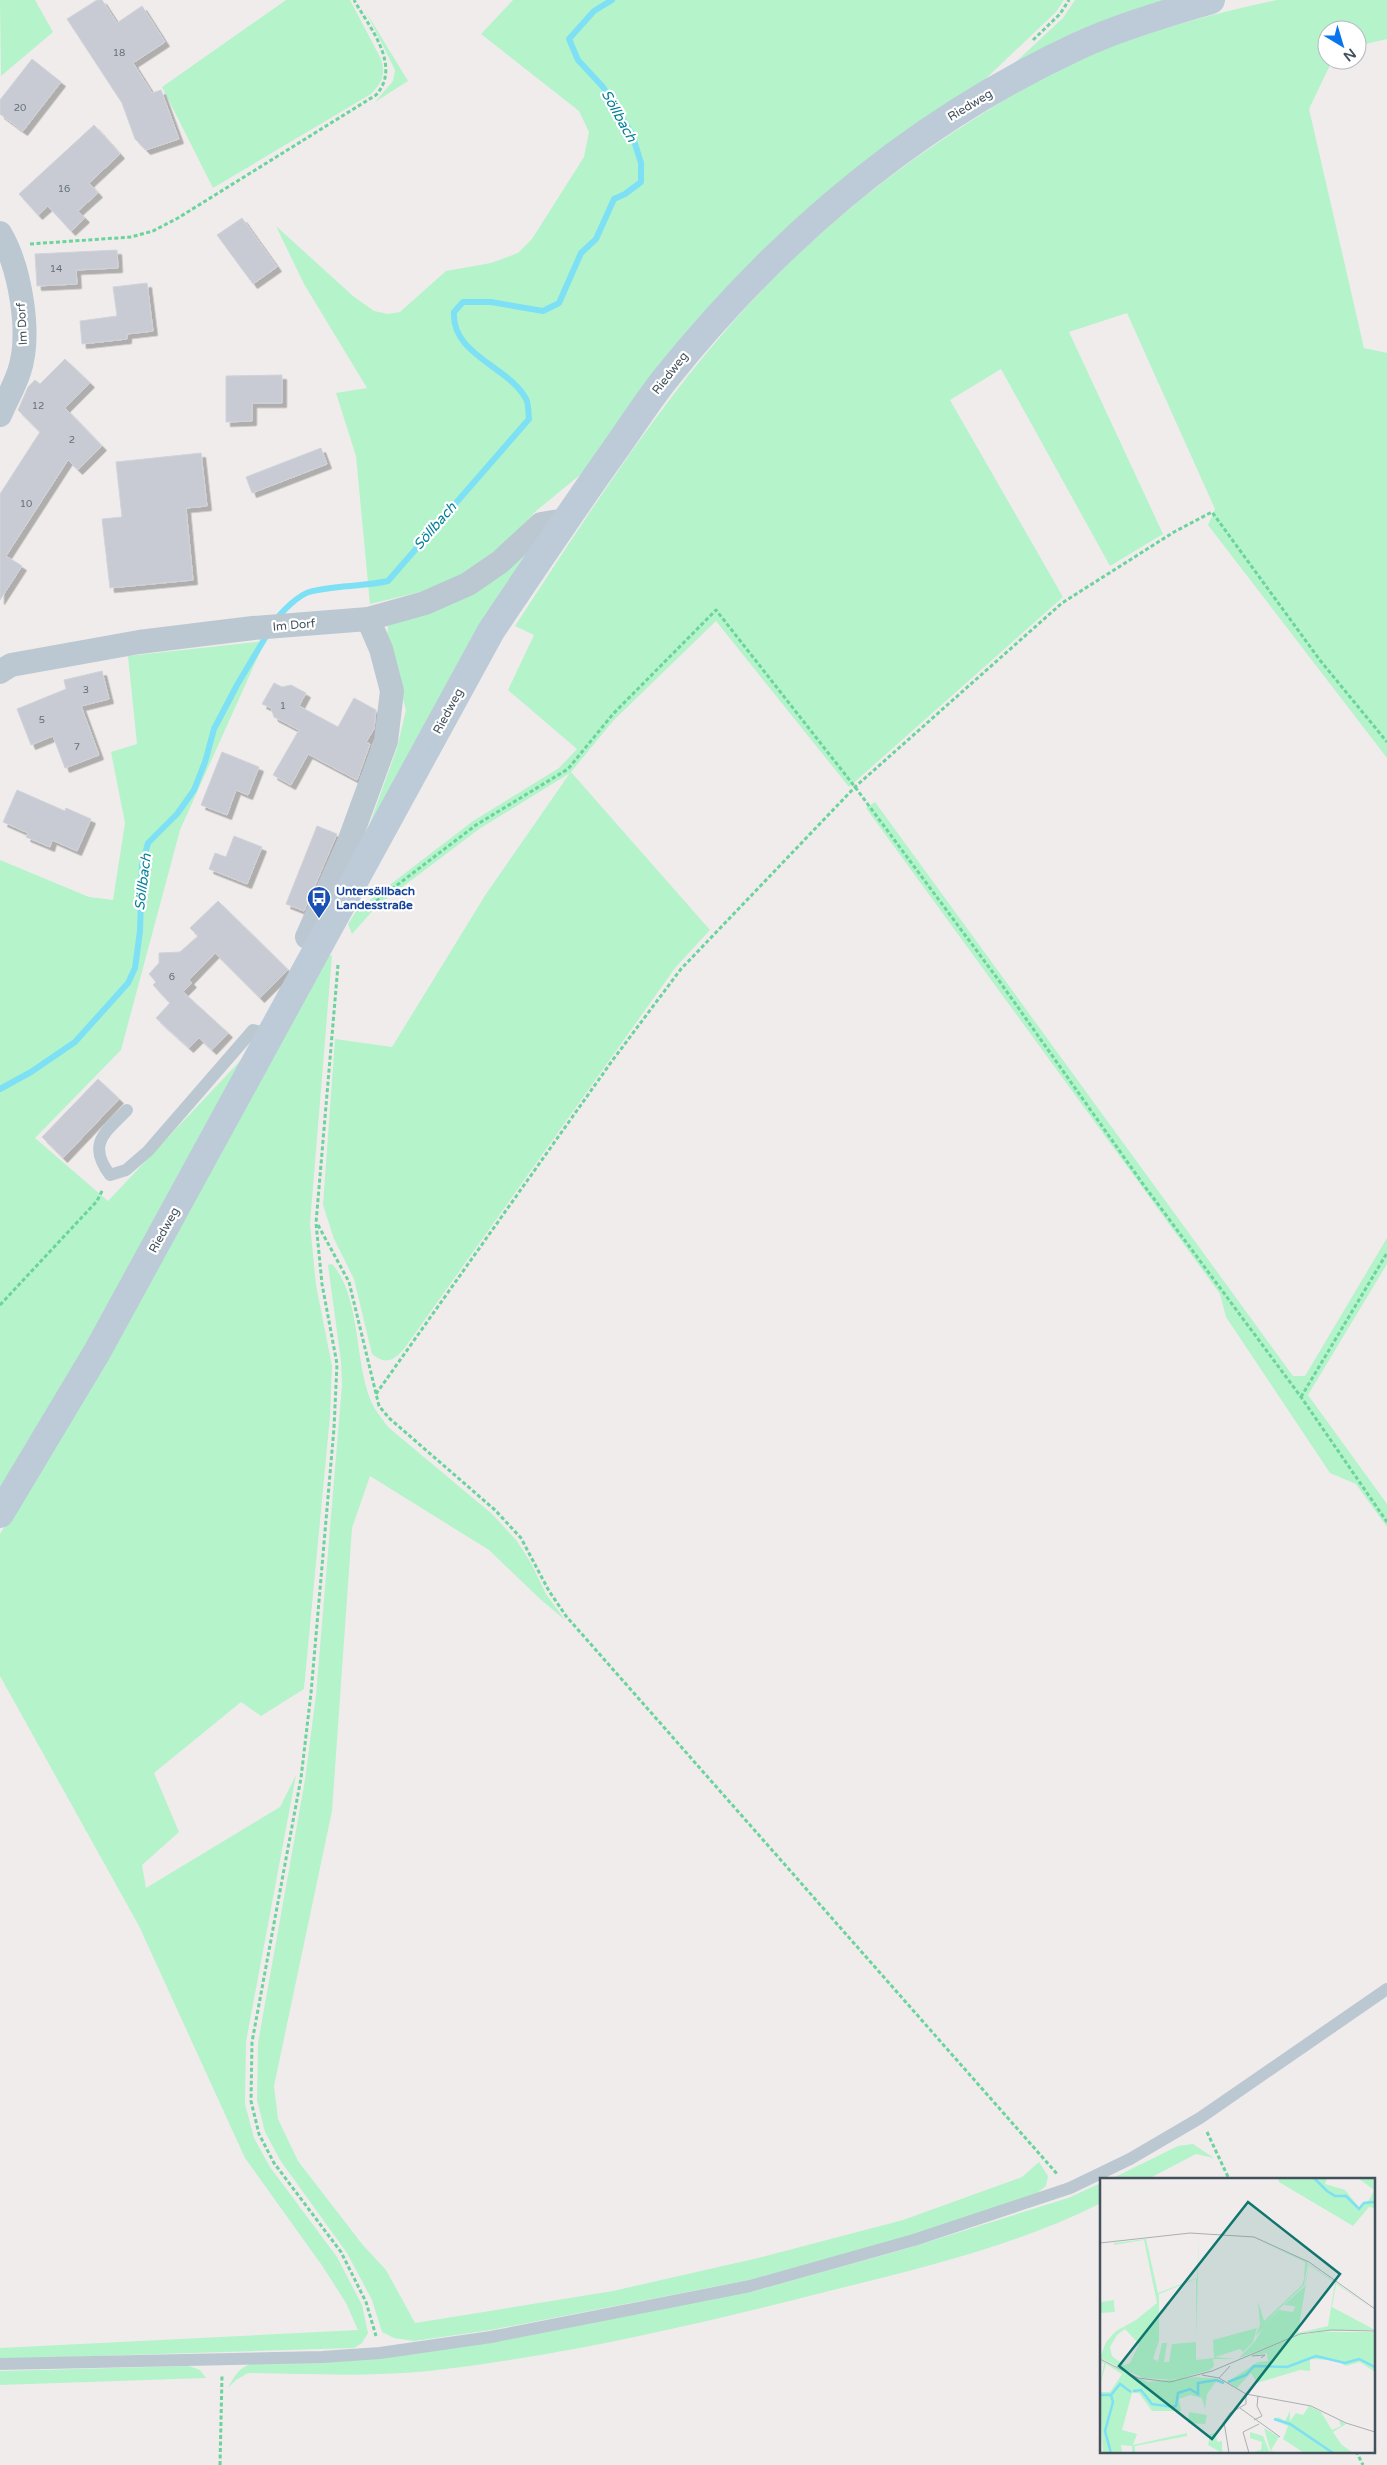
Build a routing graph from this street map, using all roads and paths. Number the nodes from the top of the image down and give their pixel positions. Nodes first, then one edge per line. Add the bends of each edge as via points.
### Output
1 (354, 0) edge
2 (1211, 0) edge
3 (4, 240) edge
4 (0, 415) edge
5 (565, 520) junction
6 (368, 619) junction
7 (4, 664) edge
8 (1387, 742) edge
9 (855, 786) junction
10 (367, 910) dead end
11 (330, 953) junction
12 (272, 1034) junction
13 (127, 1110) dead end
14 (110, 1174) junction
15 (316, 1223) junction
16 (1387, 1253) edge
17 (0, 1305) edge
18 (376, 1394) junction
19 (1301, 1397) junction
20 (0, 1514) edge
21 (1387, 1522) edge
22 (1387, 1989) edge
23 (1200, 2118) junction
24 (1229, 2178) edge
25 (1070, 2188) junction
26 (380, 2354) junction
27 (223, 2358) junction
28 (0, 2364) edge
29 (1356, 2452) edge
30 (220, 2465) edge
31 (1363, 2465) edge

1 - 3 path via 385,57 387,78 376,96 153,231 131,237
2 - 5 main road, Riedweg via 1133,24 1077,47 1007,83 888,158 843,193 759,271 711,324 663,381
3 - 4 street, Im Dorf via 19,285 24,351 19,372
5 - 6 street, Im Dorf via 541,524 500,562 468,584 425,603
5 - 11 main road, Riedweg via 491,631
6 - 7 street, Im Dorf via 253,628 139,642
6 - 11 street via 381,649 392,691 386,741 349,842 307,937
8 - 9 path via 1319,659 1212,512 1174,532 1062,603
9 - 10 path via 716,610 613,714 568,769 476,826
9 - 18 path via 681,969
9 - 19 path
11 - 12 main road, Riedweg
11 - 15 path
12 - 14 lane via 253,1030 148,1151 126,1170
12 - 20 main road, Riedweg via 97,1352
13 - 14 lane via 100,1138 99,1154
14 - 17 path via 97,1200
15 - 18 path via 350,1282
15 - 26 path via 322,1284 337,1364 334,1428 301,1778 252,2042 251,2101 259,2134 274,2163 341,2252 366,2302
16 - 19 path
18 - 25 path via 379,1406 389,1418 495,1510 521,1538 566,1616
19 - 21 path
22 - 23 lane
23 - 24 path
23 - 25 lane via 1130,2159
25 - 26 lane via 914,2240 750,2286 491,2337
26 - 27 lane
27 - 28 lane
27 - 30 path
29 - 31 path

